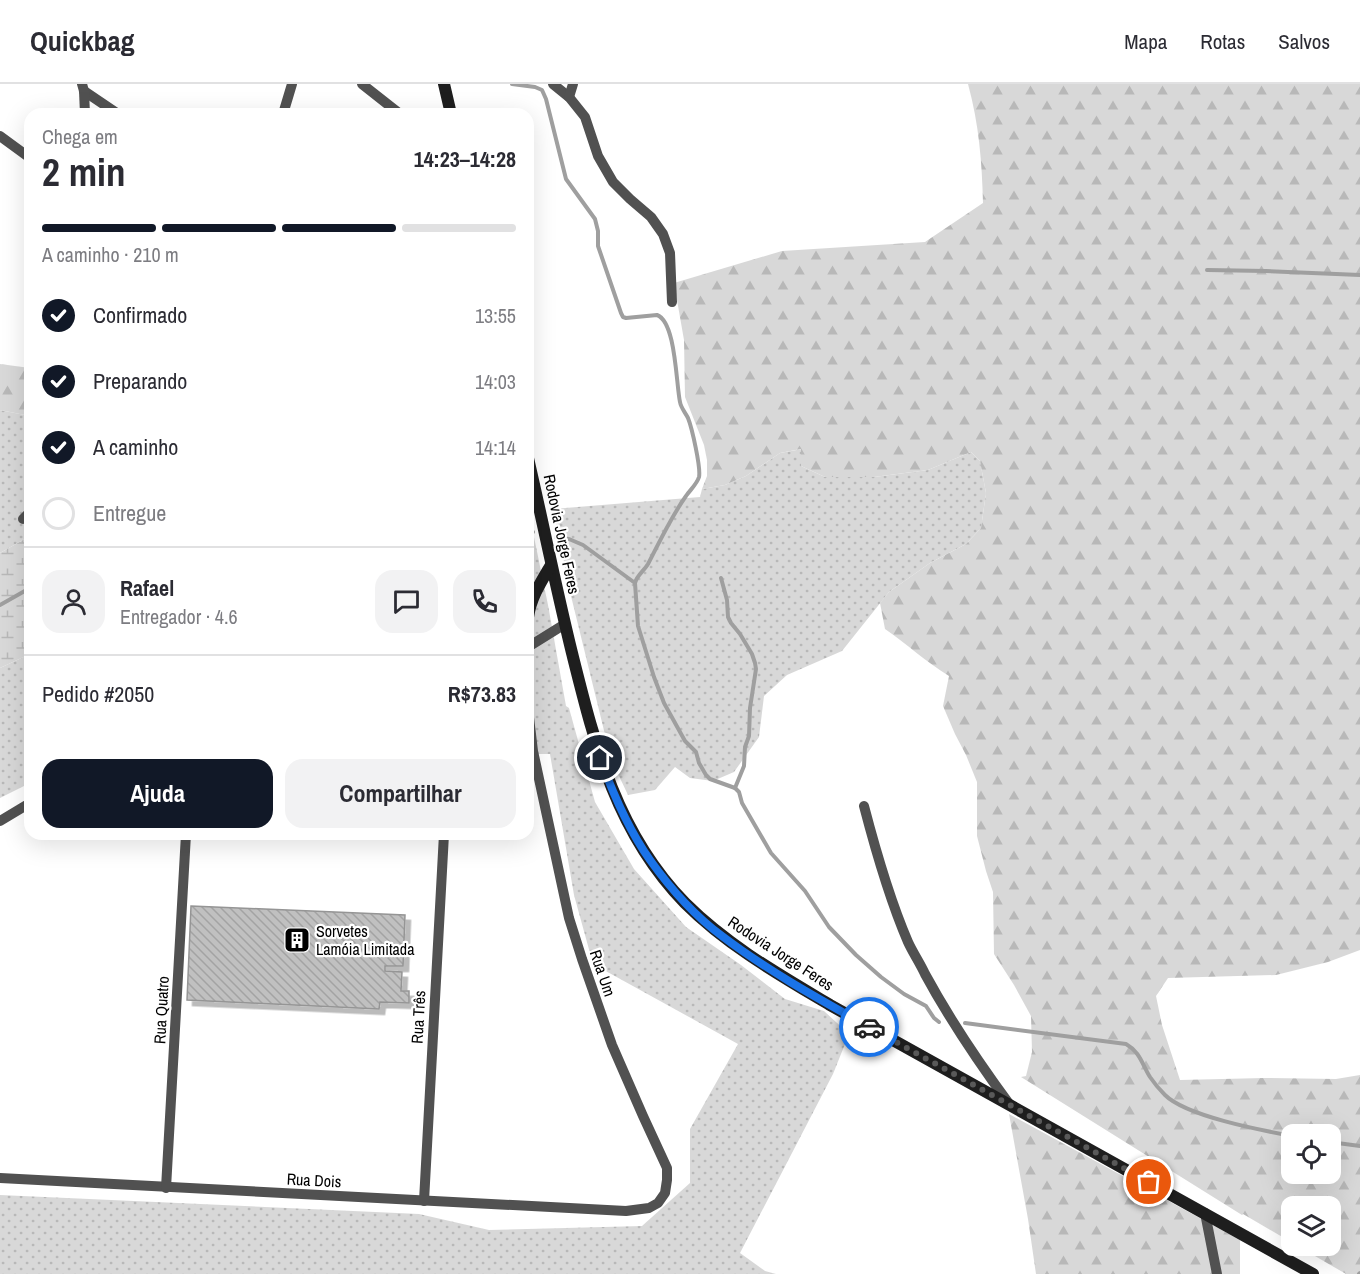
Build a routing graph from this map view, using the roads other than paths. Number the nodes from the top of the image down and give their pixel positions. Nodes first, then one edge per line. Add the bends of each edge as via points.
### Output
1 (292, 84) edge
2 (362, 84) edge
3 (444, 84) edge
4 (553, 84) edge
5 (573, 84) edge
6 (83, 88) edge
7 (568, 97) junction
8 (85, 108) edge
9 (110, 108) edge
10 (286, 108) edge
11 (392, 108) edge
12 (450, 108) edge
13 (0, 136) edge
14 (24, 154) edge
15 (672, 302) dead end
16 (534, 500) edge
17 (551, 565) junction
18 (534, 595) edge
19 (565, 624) junction
20 (534, 643) edge
21 (534, 756) edge
22 (864, 806) dead end
23 (24, 807) edge
24 (0, 821) edge
25 (186, 840) edge
26 (444, 840) edge
27 (1010, 1105) junction
28 (0, 1178) edge
29 (166, 1188) junction
30 (424, 1201) junction
31 (626, 1211) joint
32 (1205, 1214) junction
33 (1217, 1274) edge
34 (1313, 1274) edge

1 - 10 street
2 - 11 street
3 - 12 main road
4 - 7 street
5 - 7 street
6 - 8 street
6 - 9 street
7 - 15 street via 585,117 598,156 613,182 651,217 663,234 670,253
13 - 14 street
16 - 17 main road, Rodovia Jorge Feres
17 - 18 main road
17 - 19 main road, Rodovia Jorge Feres
19 - 20 street
19 - 27 main road, Rodovia Jorge Feres via 588,717 613,794 650,860 684,902 720,935 762,965
21 - 31 street, Rua Um via 582,959 612,1045 667,1167 665,1193 658,1203
22 - 27 street via 909,943 947,1014
23 - 24 street
25 - 29 street, Rua Quatro
26 - 30 street, Rua Três
27 - 32 main road, Rodovia Jorge Feres
28 - 29 street, Rua Dois
29 - 30 street, Rua Dois
30 - 31 street, Rua Dois
32 - 33 street
32 - 34 main road, Rodovia Jorge Feres

